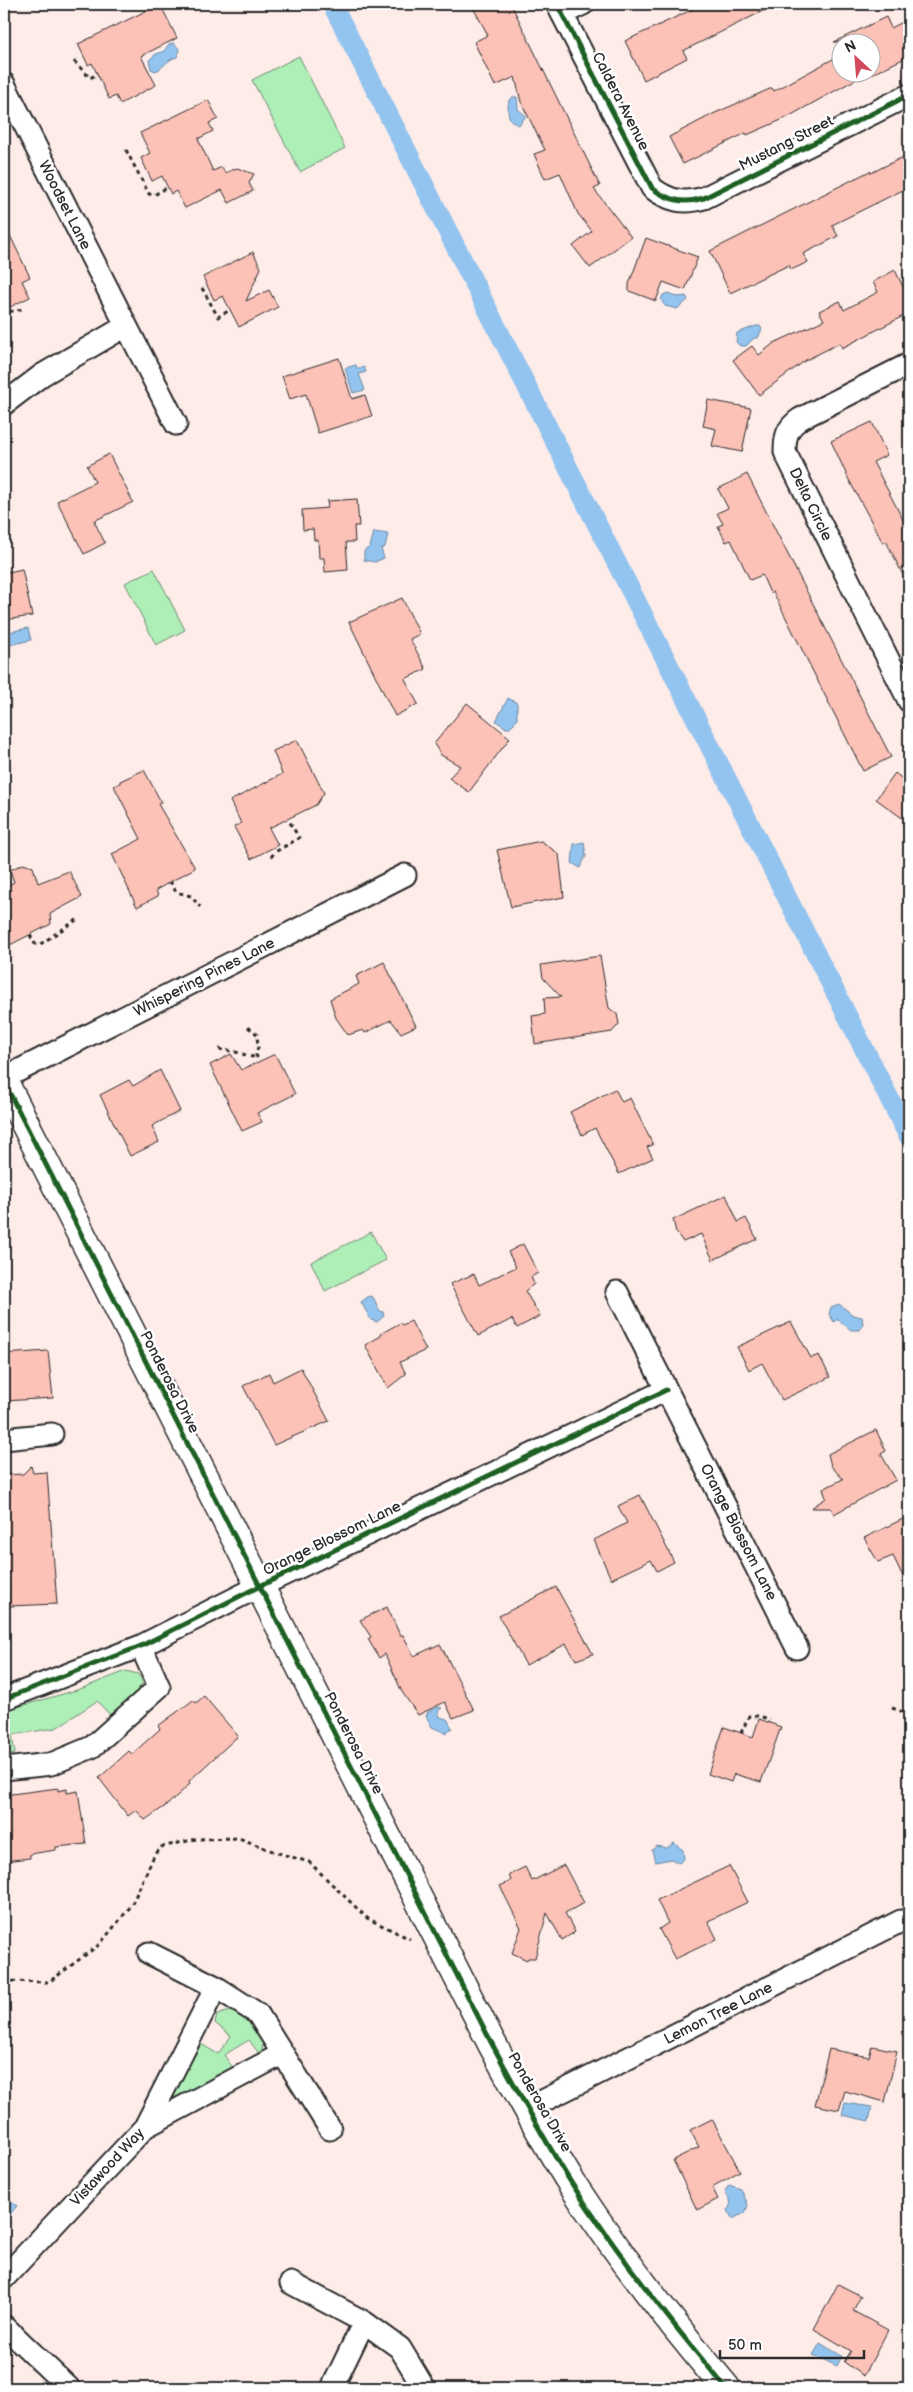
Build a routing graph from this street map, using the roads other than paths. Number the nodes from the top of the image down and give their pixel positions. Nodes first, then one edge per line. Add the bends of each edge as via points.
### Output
1 (583, 4) edge
2 (560, 9) edge
3 (4, 84) edge
4 (909, 95) edge
5 (672, 200) joint
6 (126, 326) junction
7 (909, 364) edge
8 (4, 404) edge
9 (176, 424) dead end
10 (909, 700) edge
11 (405, 875) dead end
12 (4, 1080) edge
13 (617, 1292) dead end
14 (666, 1390) junction
15 (52, 1434) dead end
16 (4, 1439) edge
17 (260, 1586) junction
18 (141, 1646) junction
19 (797, 1648) dead end
20 (4, 1699) edge
21 (4, 1769) edge
22 (909, 1921) edge
23 (149, 1953) dead end
24 (216, 1987) junction
25 (282, 2054) junction
26 (527, 2109) junction
27 (145, 2127) junction
28 (330, 2129) dead end
29 (4, 2278) edge
30 (291, 2283) dead end
31 (364, 2322) junction
32 (4, 2326) edge
33 (421, 2387) edge
34 (69, 2388) edge
35 (332, 2388) edge
36 (726, 2388) edge

1 - 2 street
2 - 5 street, Caldera Avenue via 652,188
3 - 6 street, Woodset Lane
4 - 5 street, Mustang Street via 704,198 691,202
6 - 8 street via 42,374
6 - 9 street, Woodset Lane
7 - 10 street, Delta Circle via 790,426 785,438 785,452
11 - 12 street, Whispering Pines Lane
12 - 17 street, Ponderosa Drive
13 - 14 street, Orange Blossom Lane
14 - 17 street, Orange Blossom Lane
14 - 19 street, Orange Blossom Lane
15 - 16 street
17 - 18 street, Orange Blossom Lane
17 - 26 street, Ponderosa Drive
18 - 20 street, Orange Blossom Lane
18 - 21 street via 159,1687 100,1740 92,1747 51,1764
22 - 26 street, Lemon Tree Lane via 901,1921
23 - 24 street
24 - 25 street via 258,2014
24 - 27 street, Vistawood Way
25 - 27 street
25 - 28 street
26 - 36 street, Ponderosa Drive via 620,2255
27 - 29 street, Vistawood Way
30 - 31 street
31 - 33 street via 400,2348
31 - 35 street
32 - 34 street

